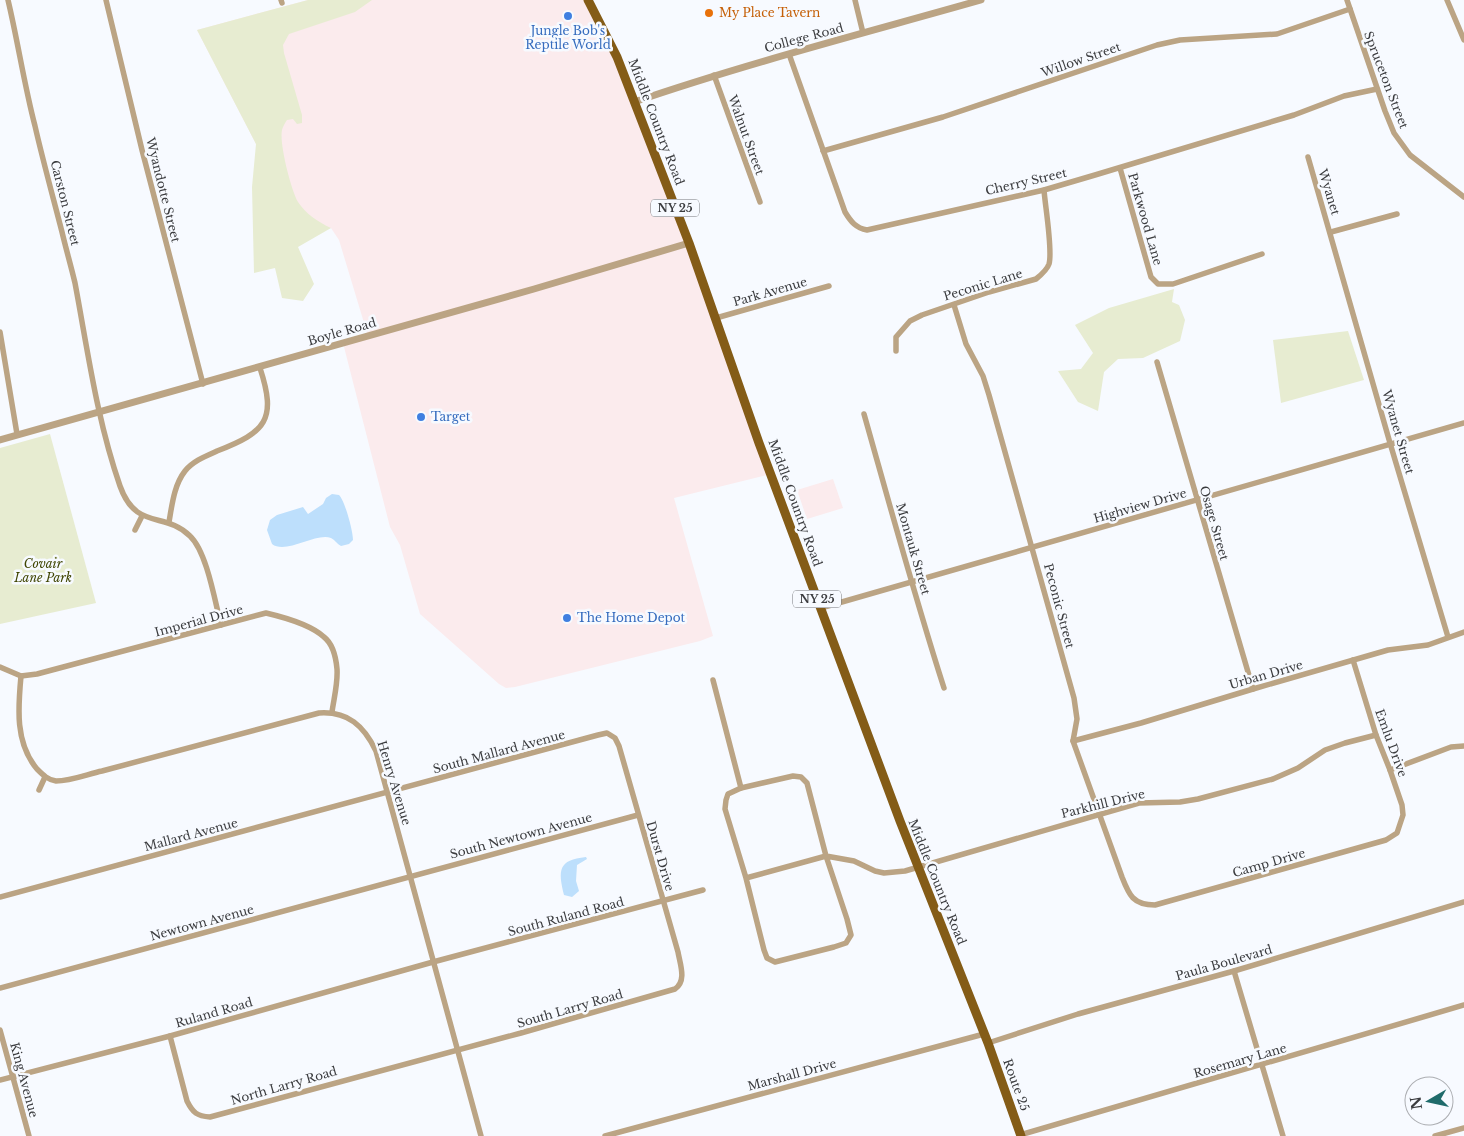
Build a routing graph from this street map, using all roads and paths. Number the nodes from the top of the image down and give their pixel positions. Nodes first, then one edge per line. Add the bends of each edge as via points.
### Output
1 (8, 0) edge
2 (106, 0) edge
3 (588, 0) edge
4 (855, 0) edge
5 (981, 0) edge
6 (1347, 0) edge
7 (1447, 0) edge
8 (1350, 9) junction
9 (863, 33) junction
10 (1464, 40) edge
11 (789, 54) junction
12 (714, 75) junction
13 (1377, 89) junction
14 (634, 102) junction
15 (823, 151) junction
16 (1308, 157) dead end
17 (1120, 168) junction
18 (1044, 190) junction
19 (1464, 197) edge
20 (760, 202) dead end
21 (1397, 214) dead end
22 (1331, 232) junction
23 (689, 243) junction
24 (1262, 254) dead end
25 (830, 286) dead end
26 (954, 305) junction
27 (716, 318) junction
28 (0, 332) edge
29 (896, 351) dead end
30 (1157, 362) dead end
31 (260, 368) junction
32 (203, 384) junction
33 (99, 412) junction
34 (864, 414) dead end
35 (1464, 423) edge
36 (17, 434) junction
37 (0, 440) edge
38 (1390, 443) junction
39 (1196, 500) junction
40 (142, 516) junction
41 (169, 522) junction
42 (135, 530) dead end
43 (1033, 548) junction
44 (913, 582) junction
45 (820, 608) junction
46 (221, 625) junction
47 (1464, 632) edge
48 (1448, 637) junction
49 (1353, 660) junction
50 (0, 667) edge
51 (21, 676) junction
52 (713, 680) dead end
53 (944, 688) dead end
54 (1253, 689) junction
55 (332, 712) junction
56 (1376, 735) junction
57 (615, 738) joint
58 (1073, 741) junction
59 (1464, 746) edge
60 (1390, 770) junction
61 (45, 777) junction
62 (741, 788) junction
63 (39, 790) dead end
64 (388, 793) junction
65 (1100, 813) junction
66 (638, 815) junction
67 (1397, 833) joint
68 (826, 856) junction
69 (918, 866) junction
70 (410, 876) junction
71 (746, 878) junction
72 (703, 890) dead end
73 (0, 897) edge
74 (662, 901) junction
75 (1464, 902) edge
76 (1145, 905) joint
77 (433, 962) junction
78 (1234, 971) junction
79 (682, 980) joint
80 (0, 988) edge
81 (1464, 1005) edge
82 (0, 1030) edge
83 (984, 1034) junction
84 (170, 1036) junction
85 (988, 1043) junction
86 (458, 1049) junction
87 (1263, 1065) junction
88 (12, 1077) junction
89 (0, 1080) edge
90 (1464, 1128) edge
91 (29, 1136) edge
92 (481, 1136) edge
93 (604, 1136) edge
94 (1020, 1136) edge
95 (1284, 1136) edge
96 (1434, 1136) edge

1 - 33 street, Carston Street via 22,75 74,282
2 - 32 street, Wyandotte Street
3 - 14 main road, Middle Country Road / NY 25 via 616,55
4 - 9 street
5 - 9 street, College Road
6 - 8 street, Spruceton Street
7 - 10 street
8 - 13 street, Spruceton Street
8 - 15 street, Willow Street via 1277,34 1180,40 1157,45 942,117
9 - 11 street, College Road
11 - 12 street, College Road
11 - 15 street, Cherry Street
12 - 14 street, College Road
12 - 20 street, Walnut Street
13 - 17 street, Cherry Street via 1344,96 1294,115
13 - 19 street, Spruceton Street via 1394,133 1404,147 1420,164
14 - 23 main road, Middle Country Road / NY 25
15 - 18 street, Cherry Street via 845,212 857,227 867,230
16 - 22 street, Wyanet
17 - 18 street, Cherry Street
17 - 24 street, Parkwood Lane via 1151,277 1158,284 1180,282
18 - 26 street, Peconic Lane via 1050,254 1049,265 1044,272 1036,279
21 - 22 street
22 - 38 street, Wyanet Street
23 - 27 main road, Middle Country Road / NY 25
23 - 31 street, Boyle Road
25 - 27 street, Park Avenue
26 - 29 street, Peconic Lane via 910,321 896,337
26 - 43 street, Peconic Street via 966,344 983,376
27 - 45 main road, Middle Country Road / NY 25
28 - 36 street
30 - 39 street, Osage Street
31 - 32 street, Boyle Road
31 - 41 street via 267,395 262,425 248,438 194,463 185,472 174,498
32 - 33 street, Boyle Road
33 - 36 street, Boyle Road
33 - 40 street, Carston Street via 121,488 127,501
34 - 44 street, Montauk Street
35 - 38 street, Highview Drive
36 - 37 street, Boyle Road
38 - 39 street, Highview Drive
38 - 48 street, Wyanet Street
39 - 43 street, Highview Drive
39 - 54 street, Osage Street
40 - 41 street
40 - 42 street
41 - 46 street via 192,537 197,546 208,572
43 - 44 street, Highview Drive
43 - 58 street, Peconic Street via 1074,698 1077,719
44 - 45 street, Highview Drive
44 - 53 street, Montauk Street
45 - 69 main road, Middle Country Road / NY 25
46 - 51 street, Imperial Drive via 59,669
46 - 55 street, Imperial Drive via 266,614 281,617 324,637 335,656 337,671
47 - 48 street, Urban Drive
48 - 49 street, Urban Drive
49 - 54 street, Urban Drive
49 - 56 street, Emlu Drive
50 - 51 street
51 - 61 street via 17,710 24,747
52 - 62 street
54 - 58 street, Urban Drive
55 - 61 street via 302,717 69,779 55,781
55 - 64 street, Henry Avenue via 350,719 369,736
56 - 60 street, Emlu Drive
56 - 65 street, Parkhill Drive via 1324,750 1298,768 1273,779 1198,799 1140,803
57 - 64 street, South Mallard Avenue via 607,733 598,735
57 - 66 street, Durst Drive
58 - 65 street, Peconic Street
59 - 60 street via 1451,747
60 - 67 street, Emlu Drive via 1403,816
61 - 63 street
62 - 68 street via 801,777 807,782
62 - 71 street via 728,794 725,809
64 - 70 street, Henry Avenue
64 - 73 street, Mallard Avenue
65 - 69 street, Parkhill Drive
65 - 76 street, Peconic Street via 1128,892
66 - 70 street, South Newtown Avenue
66 - 74 street, Durst Drive
67 - 76 street, Camp Drive via 1386,840 1338,854 1155,905
68 - 69 street, Parkhill Drive via 854,861 884,873
68 - 71 street
68 - 71 street via 851,935 846,943 834,947 775,962 768,958
69 - 83 main road, Middle Country Road / NY 25
70 - 77 street, Henry Avenue
70 - 80 street, Newtown Avenue
72 - 74 street, South Ruland Road
74 - 77 street, South Ruland Road
74 - 79 street, Durst Drive via 678,952
75 - 78 street, Paula Boulevard
77 - 84 street, Ruland Road
77 - 86 street, Henry Avenue
78 - 85 street, Paula Boulevard via 1078,1014
78 - 87 street
79 - 86 street, South Larry Road via 680,986 668,992
81 - 87 street, Rosemary Lane
82 - 88 street, King Avenue
83 - 85 main road, Middle Country Road / NY 25
83 - 93 street, Marshall Drive
84 - 86 street, North Larry Road via 187,1101 198,1116 210,1117
84 - 88 street, Ruland Road
85 - 94 main road, Route 25 / NY 25
86 - 92 street, Henry Avenue
87 - 94 street, Rosemary Lane
87 - 95 street
88 - 89 street, Ruland Road
88 - 91 street, King Avenue
90 - 96 street

